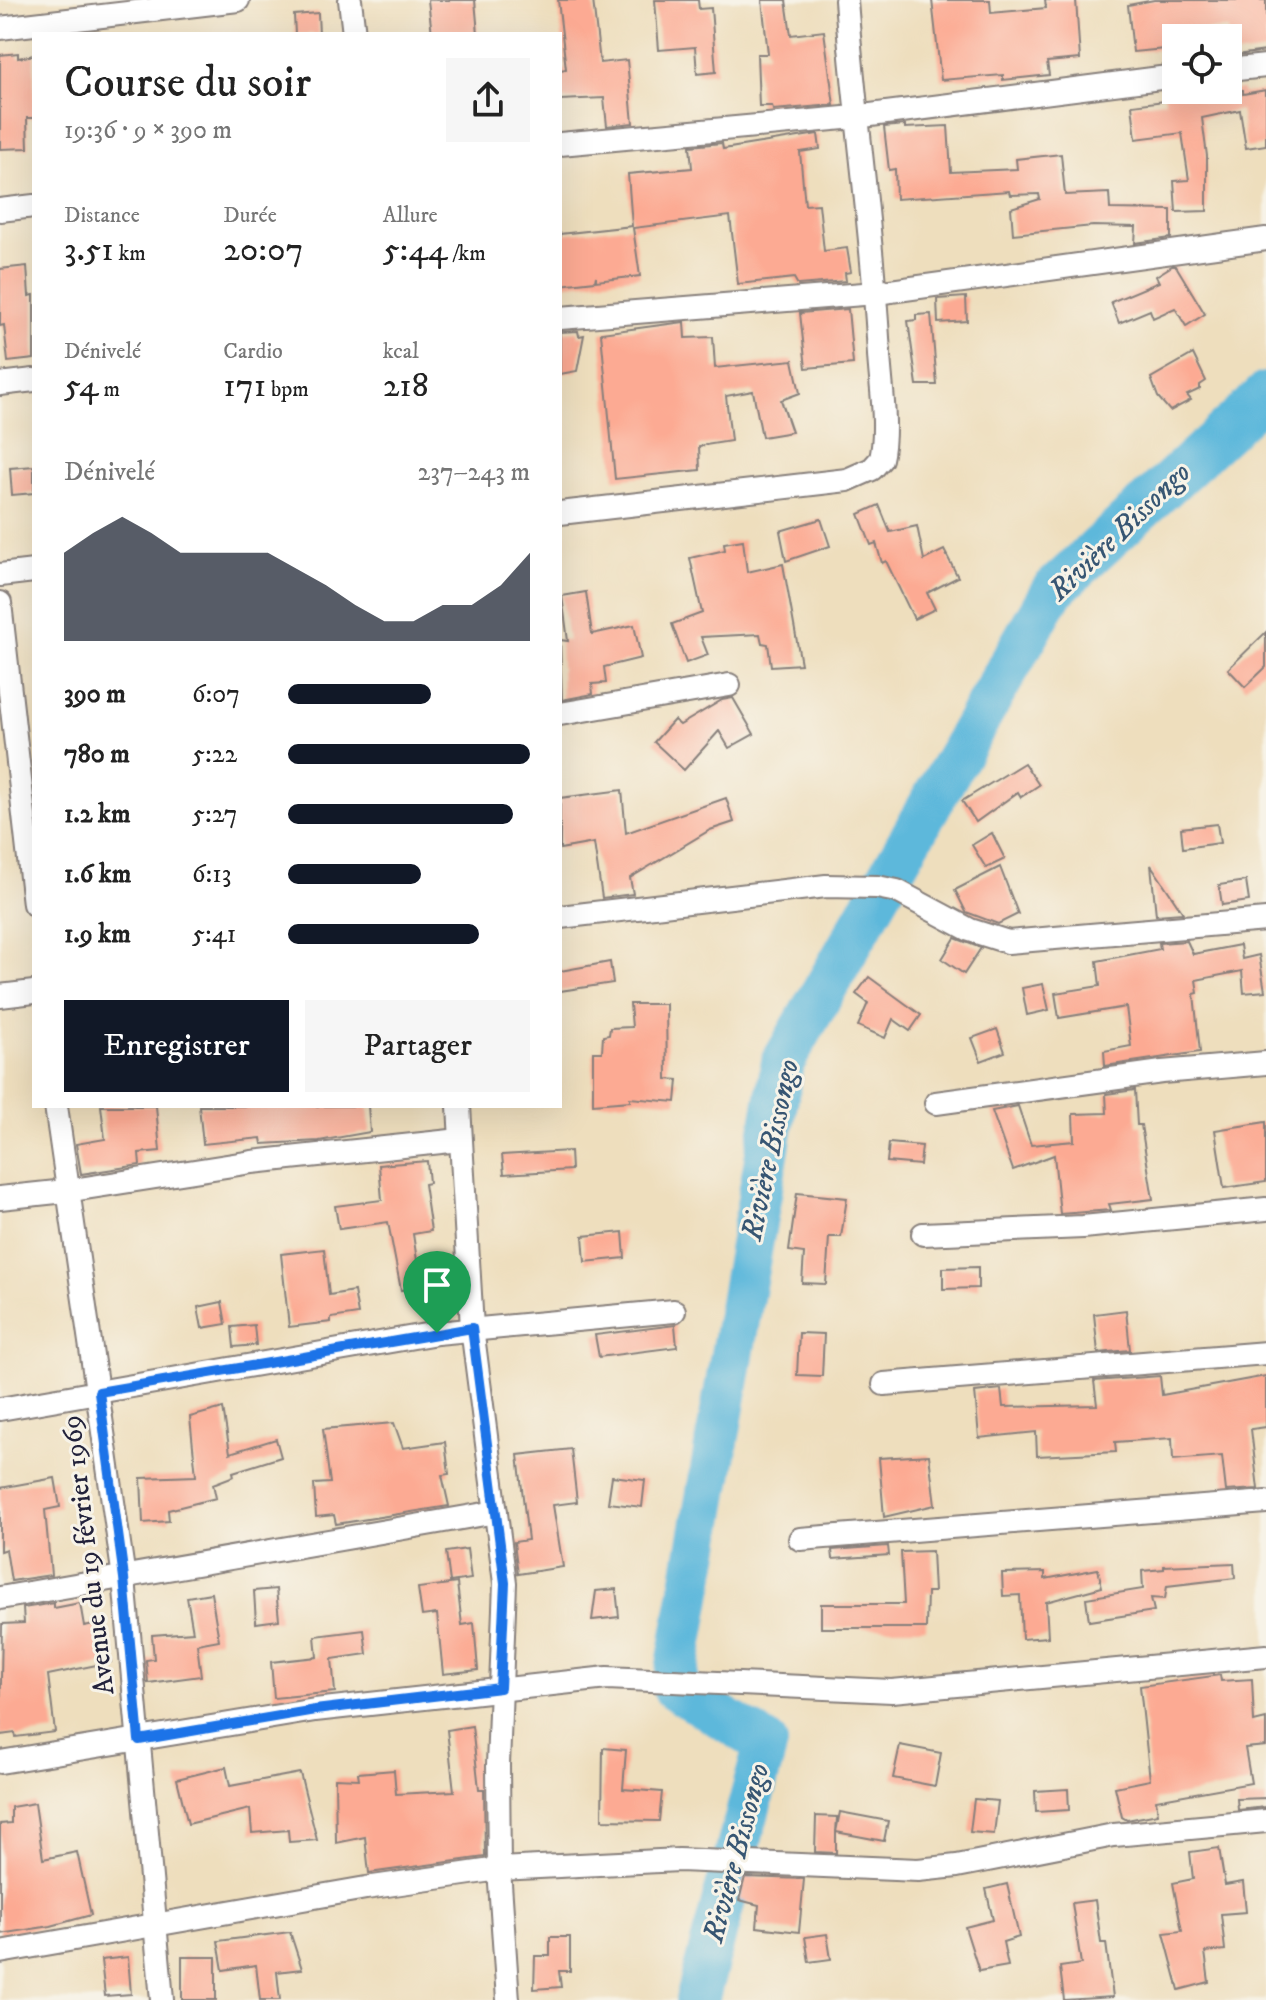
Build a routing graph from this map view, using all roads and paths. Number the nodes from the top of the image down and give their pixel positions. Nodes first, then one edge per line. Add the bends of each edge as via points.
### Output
1 (238, 0) edge
2 (350, 0) edge
3 (846, 0) edge
4 (0, 28) edge
5 (354, 32) edge
6 (1266, 66) edge
7 (1242, 69) edge
8 (1162, 78) edge
9 (855, 117) junction
10 (562, 144) edge
11 (32, 206) edge
12 (0, 210) edge
13 (1266, 239) edge
14 (876, 293) junction
15 (562, 318) edge
16 (32, 380) edge
17 (0, 384) edge
18 (562, 513) edge
19 (32, 571) edge
20 (0, 575) edge
21 (0, 603) edge
22 (729, 685) dead end
23 (562, 714) edge
24 (18, 788) edge
25 (32, 890) edge
26 (562, 917) edge
27 (1266, 920) edge
28 (32, 992) edge
29 (0, 996) edge
30 (1266, 1063) edge
31 (936, 1103) dead end
32 (56, 1108) edge
33 (459, 1108) edge
34 (460, 1140) junction
35 (66, 1191) junction
36 (0, 1198) edge
37 (1266, 1209) edge
38 (923, 1234) dead end
39 (674, 1311) dead end
40 (472, 1328) junction
41 (1266, 1353) edge
42 (884, 1384) dead end
43 (99, 1392) junction
44 (0, 1409) edge
45 (1266, 1502) edge
46 (496, 1512) junction
47 (800, 1539) dead end
48 (124, 1578) junction
49 (0, 1598) edge
50 (1266, 1656) edge
51 (500, 1688) junction
52 (139, 1740) junction
53 (0, 1762) edge
54 (1266, 1821) edge
55 (499, 1869) junction
56 (157, 1923) junction
57 (0, 1952) edge
58 (162, 2000) edge
59 (508, 2000) edge

1 - 4 street
2 - 5 street
3 - 9 street
6 - 7 street
8 - 9 street
9 - 10 street
9 - 14 street
11 - 12 street
13 - 14 street
14 - 15 street
14 - 18 street via 884,448 872,469 847,480
16 - 17 street
19 - 20 street
21 - 24 street
22 - 23 street
24 - 25 street
26 - 27 street via 826,886 897,891 970,930 1008,942
28 - 29 street
30 - 31 street
32 - 35 street, Avenue du 19 février 1969
33 - 34 street
34 - 35 street via 252,1162
34 - 40 street
35 - 36 street
35 - 43 street, Avenue du 19 février 1969
37 - 38 street via 1083,1227
39 - 40 street
40 - 43 street
40 - 46 street
41 - 42 street
43 - 44 street
43 - 48 street, Avenue du 19 février 1969
45 - 47 street
46 - 48 street
46 - 51 street via 505,1583
48 - 49 street
48 - 52 street, Avenue du 19 février 1969
50 - 51 street via 892,1691 607,1678
51 - 52 street via 315,1710
51 - 55 street
52 - 53 street
52 - 56 street, Avenue du 19 février 1969
54 - 55 street via 1114,1835 918,1870 679,1860
55 - 56 street
55 - 59 street
56 - 57 street
56 - 58 street, Avenue du 19 février 1969

